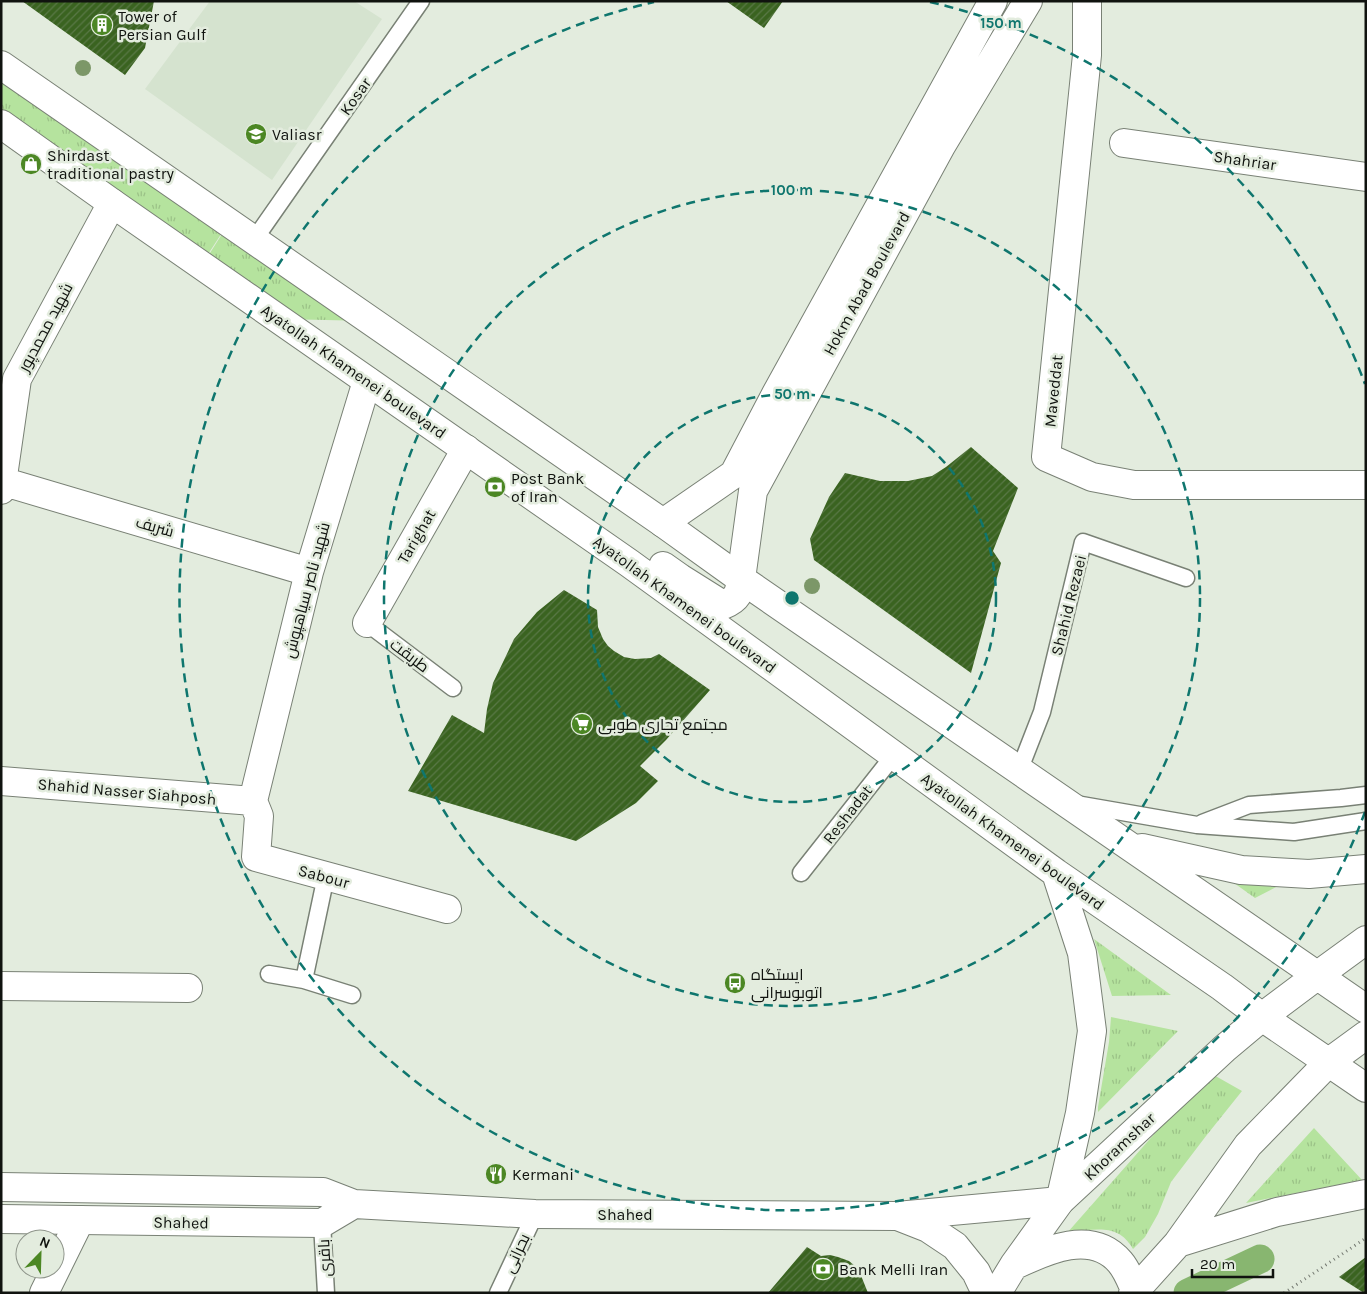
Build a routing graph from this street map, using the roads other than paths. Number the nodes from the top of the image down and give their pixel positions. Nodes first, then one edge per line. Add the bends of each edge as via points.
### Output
1 (421, 1) edge
2 (993, 1) edge
3 (1028, 1) edge
4 (1087, 1) edge
5 (1, 66) edge
6 (1, 124) edge
7 (1124, 143) dead end
8 (1366, 177) edge
9 (112, 203) junction
10 (254, 240) junction
11 (368, 381) junction
12 (472, 453) junction
13 (2, 485) edge
14 (1366, 485) edge
15 (663, 523) junction
16 (309, 572) junction
17 (1186, 578) dead end
18 (742, 579) junction
19 (367, 623) joint
20 (453, 688) dead end
21 (894, 755) junction
22 (1019, 770) junction
23 (1, 781) edge
24 (1366, 795) edge
25 (252, 801) junction
26 (1064, 802) junction
27 (1366, 821) edge
28 (1197, 825) junction
29 (1127, 845) junction
30 (1366, 869) edge
31 (801, 873) dead end
32 (1056, 873) junction
33 (326, 876) junction
34 (447, 909) dead end
35 (1366, 940) edge
36 (269, 974) dead end
37 (1318, 974) junction
38 (304, 980) junction
39 (1, 986) edge
40 (188, 988) dead end
41 (352, 995) dead end
42 (1366, 1008) edge
43 (1262, 1017) junction
44 (1366, 1035) edge
45 (1328, 1062) junction
46 (1366, 1088) edge
47 (1, 1187) edge
48 (1366, 1194) edge
49 (1060, 1201) junction
50 (354, 1204) junction
51 (535, 1214) junction
52 (896, 1216) junction
53 (1, 1219) edge
54 (80, 1220) junction
55 (322, 1223) junction
56 (1178, 1242) junction
57 (1014, 1265) junction
58 (1134, 1292) edge
59 (44, 1293) edge
60 (326, 1293) edge
61 (498, 1293) edge
62 (986, 1293) edge
63 (997, 1293) edge

1 - 10 lane, Kosar
2 - 15 main road, Hokm Abad Boulevard via 734,474
3 - 18 main road, Hokm Abad Boulevard via 941,146 753,491
4 - 14 main road, Maveddat via 1087,55 1046,457 1092,477 1134,485
5 - 10 main road
6 - 9 main road, Ayatollah Khamenei boulevard
7 - 8 main road, Shahriar
9 - 11 main road, Ayatollah Khamenei boulevard
9 - 13 main road, شهید محمدپور via 17,379
10 - 15 main road
11 - 12 main road, Ayatollah Khamenei boulevard
11 - 16 main road, شهید ناصر سیاهپوش
12 - 18 main road, Hokm Abad Boulevard via 540,481 723,605 738,596
12 - 19 main road, Tarighat
12 - 21 main road, Ayatollah Khamenei boulevard
13 - 16 main road, شریف
15 - 18 main road
16 - 25 main road, شهید ناصر سیاهپوش
17 - 22 lane, Shahid Rezaei via 1083,542 1042,712
18 - 22 main road
19 - 20 lane, طریقت
21 - 31 lane, Reshadat
21 - 32 main road, Ayatollah Khamenei boulevard
22 - 26 main road
23 - 25 main road, Shahid Nasser Siahposh
24 - 28 lane via 1249,805
25 - 33 main road, Sabour via 259,816 256,857
26 - 28 lane
26 - 29 main road
27 - 28 lane via 1294,832
29 - 30 main road via 1241,870 1309,874
29 - 37 main road
32 - 43 main road, Ayatollah Khamenei boulevard
32 - 49 main road via 1082,952 1092,1031 1080,1113
33 - 34 main road, Sabour
33 - 38 lane
35 - 37 main road, Khoramshar
36 - 38 lane
37 - 42 main road
37 - 43 main road, Khoramshar
38 - 41 lane
39 - 40 main road
43 - 45 main road, Ayatollah Khamenei boulevard
43 - 49 main road, Khoramshar
44 - 45 main road
45 - 46 main road, Ayatollah Khamenei boulevard
45 - 56 main road via 1248,1145
47 - 50 main road, Shahed via 323,1192
48 - 56 main road via 1277,1212
49 - 52 main road, Shahed
49 - 57 main road, Khoramshar
50 - 51 main road, Shahed
50 - 55 main road
51 - 52 main road, Shahed
51 - 61 lane, بحرانی
52 - 62 main road, Shahed via 928,1228 955,1246 976,1272
53 - 54 main road, Shahed
54 - 55 main road, Shahed
54 - 59 main road
55 - 60 lane, باقری
56 - 58 main road
57 - 58 main road via 1064,1246 1086,1245 1112,1254 1126,1272
57 - 63 main road, Khoramshar

